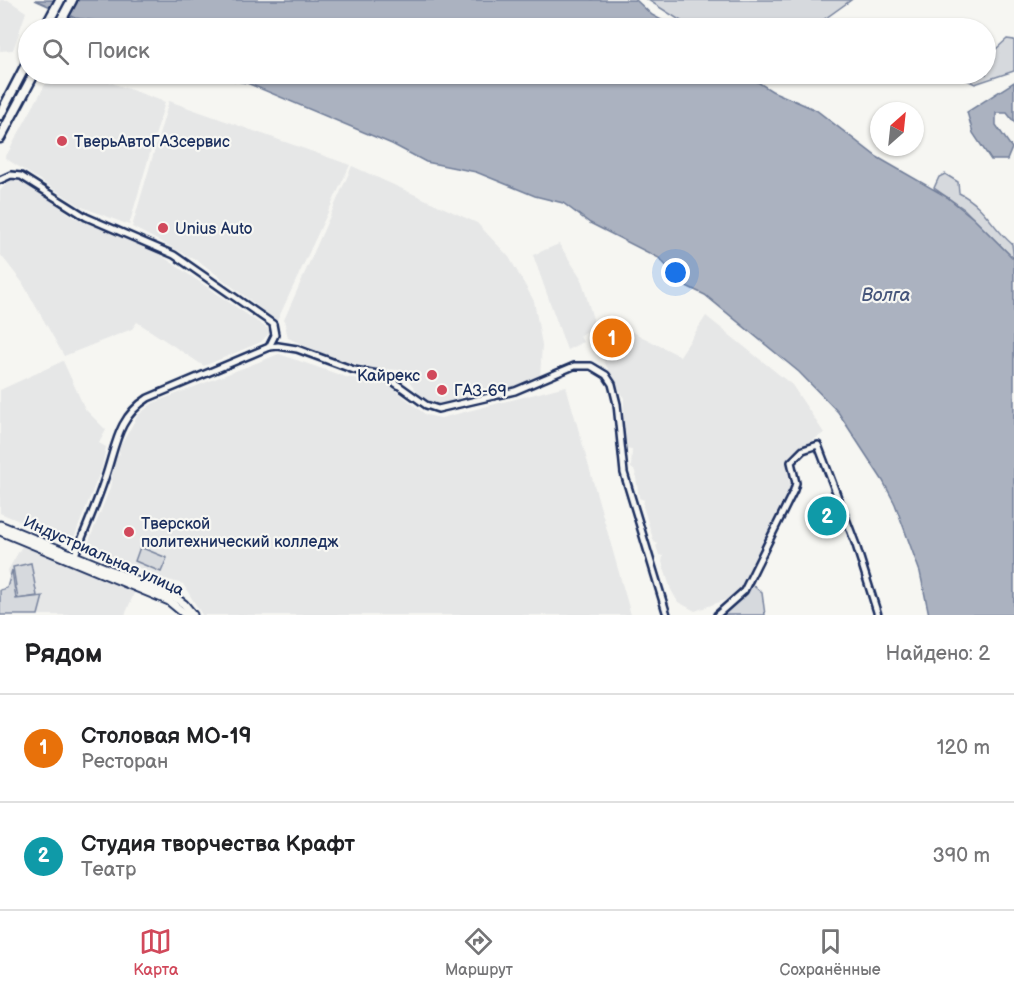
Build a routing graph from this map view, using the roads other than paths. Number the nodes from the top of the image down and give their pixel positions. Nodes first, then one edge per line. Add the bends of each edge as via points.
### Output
1 (60, 0) edge
2 (72, 0) edge
3 (50, 18) edge
4 (62, 18) edge
5 (18, 80) edge
6 (29, 84) edge
7 (0, 115) edge
8 (0, 138) edge
9 (0, 180) edge
10 (269, 347) junction
11 (0, 525) edge
12 (0, 531) edge
13 (74, 557) junction
14 (186, 615) edge
15 (193, 615) edge
16 (667, 615) edge
17 (717, 615) edge
18 (878, 615) edge

1 - 3 main road
2 - 4 main road
5 - 7 main road
6 - 8 main road
9 - 10 street via 21,176 86,217 185,262 271,321 276,331
10 - 13 street via 148,398 134,409 118,431 106,475
10 - 16 street via 294,348 354,370 384,375 426,405 438,409 515,391 558,372 586,365 602,371 610,380 617,404 624,473
11 - 13 street, Индустриальная улица
12 - 13 street, Индустриальная улица
13 - 14 street, Индустриальная улица via 171,602
13 - 15 street, Индустриальная улица via 173,596
17 - 18 street via 744,591 794,490 791,462 803,450 818,445

